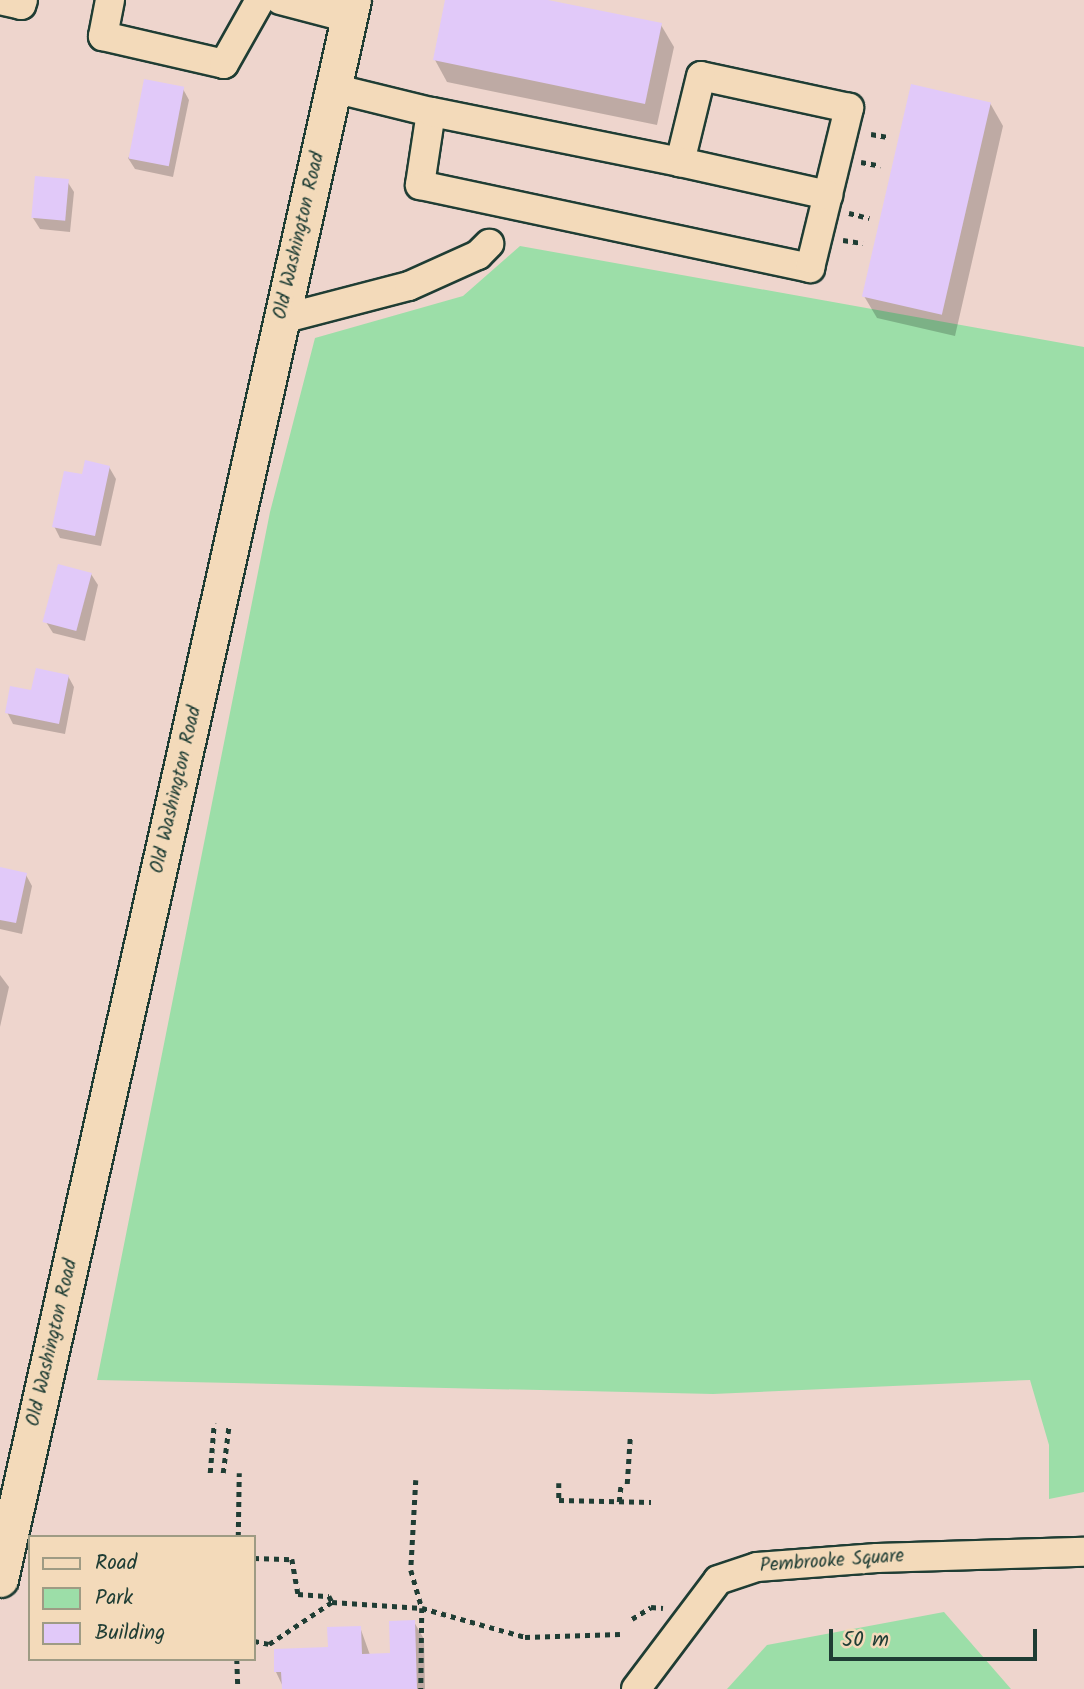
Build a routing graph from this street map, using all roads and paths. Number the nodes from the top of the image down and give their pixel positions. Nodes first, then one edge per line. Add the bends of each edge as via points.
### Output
1 (0, 0) edge
2 (23, 0) edge
3 (110, 0) edge
4 (260, 0) edge
5 (280, 0) edge
6 (351, 9) edge
7 (333, 88) junction
8 (431, 112) junction
9 (680, 162) junction
10 (828, 195) junction
11 (489, 244) dead end
12 (282, 319) junction
13 (214, 1423) dead end
14 (229, 1424) dead end
15 (629, 1438) dead end
16 (209, 1473) dead end
17 (223, 1473) dead end
18 (239, 1473) dead end
19 (416, 1480) dead end
20 (559, 1483) dead end
21 (619, 1502) junction
22 (652, 1502) dead end
23 (238, 1535) edge
24 (1084, 1552) edge
25 (256, 1558) edge
26 (0, 1579) edge
27 (332, 1602) junction
28 (422, 1608) junction
29 (620, 1634) dead end
30 (256, 1641) edge
31 (237, 1661) edge
32 (238, 1689) edge
33 (421, 1689) edge
34 (636, 1689) edge

1 - 2 lane via 21,5
3 - 4 lane via 103,36 224,64
5 - 6 lane
6 - 7 main road, Old Washington Road
7 - 8 lane
7 - 12 main road, Old Washington Road
8 - 9 lane
8 - 10 lane via 420,185 810,268
9 - 10 lane
9 - 10 lane via 701,76 849,108
11 - 12 lane via 478,255 409,286
12 - 26 main road, Old Washington Road
13 - 16 path
14 - 17 path
15 - 21 path
18 - 23 path
19 - 28 path via 411,1570
20 - 21 path via 559,1500
21 - 22 path
24 - 34 lane, Pembrooke Square via 891,1557 757,1567 718,1580
25 - 27 path via 292,1559 298,1594 329,1595
27 - 28 path
27 - 30 path via 269,1644
28 - 29 path via 525,1637
28 - 33 path
31 - 32 path

